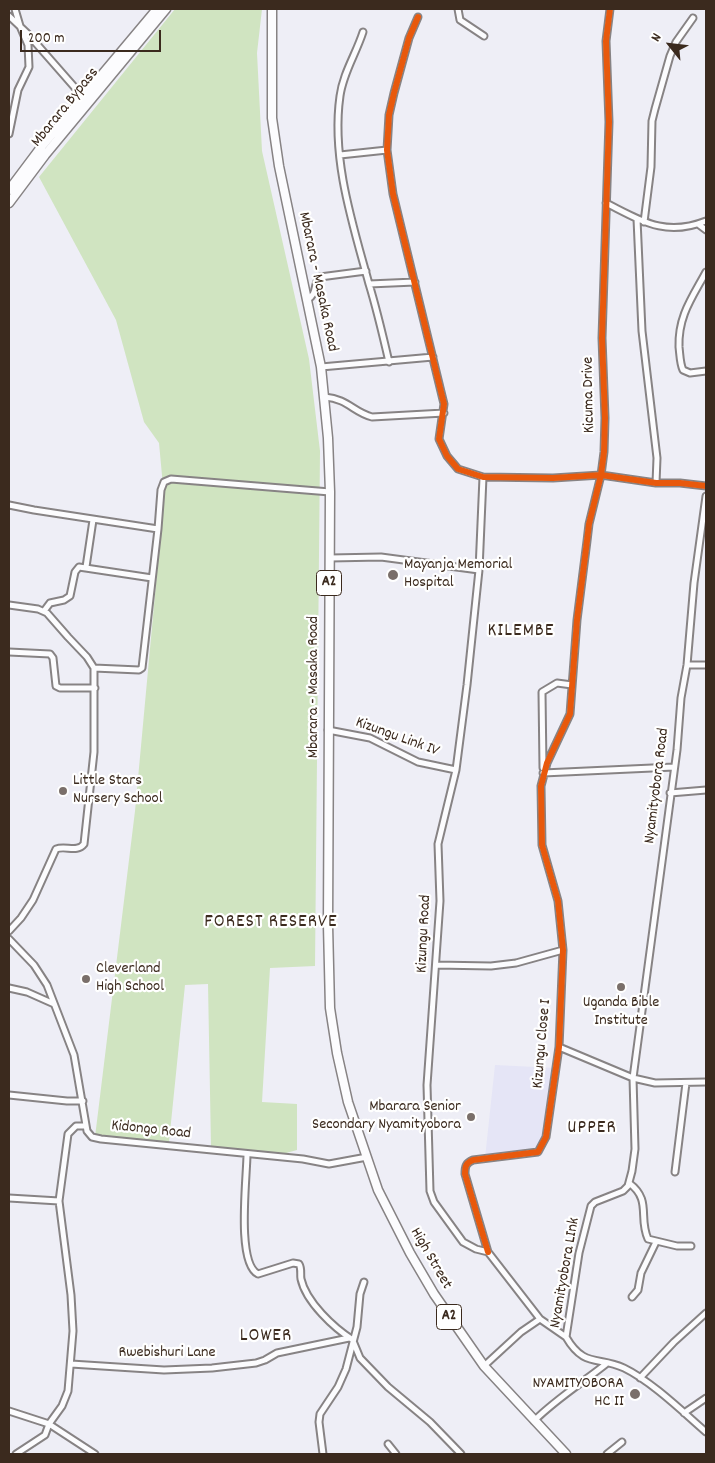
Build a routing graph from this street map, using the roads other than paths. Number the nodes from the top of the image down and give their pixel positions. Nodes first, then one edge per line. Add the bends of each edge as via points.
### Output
1 (15, 9) edge
2 (157, 9) edge
3 (166, 9) edge
4 (272, 9) edge
5 (458, 9) edge
6 (610, 9) edge
7 (9, 16) edge
8 (418, 17) dead end
9 (693, 18) dead end
10 (20, 26) junction
11 (362, 32) dead end
12 (484, 36) dead end
13 (84, 98) junction
14 (9, 134) edge
15 (387, 150) junction
16 (340, 155) junction
17 (9, 190) edge
18 (9, 203) edge
19 (606, 203) junction
20 (638, 219) junction
21 (706, 220) edge
22 (644, 222) junction
23 (698, 224) junction
24 (706, 230) edge
25 (366, 272) junction
26 (706, 272) edge
27 (416, 282) junction
28 (369, 284) junction
29 (307, 300) junction
30 (433, 357) junction
31 (389, 362) junction
32 (321, 367) junction
33 (706, 371) edge
34 (325, 397) junction
35 (444, 413) junction
36 (601, 475) junction
37 (483, 476) junction
38 (656, 483) junction
39 (706, 486) edge
40 (330, 492) junction
41 (706, 496) edge
42 (9, 505) edge
43 (93, 520) junction
44 (158, 529) junction
45 (699, 540) junction
46 (706, 541) edge
47 (330, 558) junction
48 (86, 567) junction
49 (479, 570) junction
50 (152, 578) junction
51 (9, 605) edge
52 (44, 611) junction
53 (9, 652) edge
54 (687, 665) junction
55 (706, 665) edge
56 (94, 668) junction
57 (572, 685) junction
58 (95, 688) junction
59 (328, 730) junction
60 (674, 768) junction
61 (456, 770) junction
62 (543, 774) junction
63 (706, 789) edge
64 (670, 793) junction
65 (9, 931) edge
66 (9, 940) edge
67 (562, 950) junction
68 (436, 964) junction
69 (9, 988) edge
70 (54, 1004) junction
71 (559, 1048) junction
72 (633, 1078) junction
73 (706, 1082) edge
74 (686, 1083) junction
75 (9, 1095) edge
76 (83, 1101) junction
77 (86, 1126) junction
78 (248, 1154) junction
79 (367, 1157) junction
80 (675, 1172) dead end
81 (629, 1183) junction
82 (9, 1198) edge
83 (59, 1201) junction
84 (656, 1242) junction
85 (691, 1246) dead end
86 (488, 1252) junction
87 (364, 1282) dead end
88 (632, 1297) dead end
89 (706, 1313) edge
90 (540, 1319) junction
91 (566, 1337) junction
92 (351, 1339) junction
93 (71, 1364) junction
94 (606, 1364) junction
95 (484, 1366) junction
96 (640, 1378) junction
97 (706, 1398) edge
98 (9, 1411) edge
99 (684, 1413) junction
100 (534, 1421) junction
101 (49, 1424) junction
102 (706, 1432) edge
103 (622, 1442) dead end
104 (388, 1444) dead end
105 (16, 1454) edge
106 (95, 1454) edge
107 (323, 1454) edge
108 (396, 1454) edge
109 (461, 1454) edge
110 (566, 1454) edge
111 (607, 1454) edge

1 - 10 street
2 - 13 main road, Mbarara Bypass
3 - 18 main road, Mbarara Bypass
4 - 29 main road, Mbarara - Masaka Road / A2 via 272,118 278,166
5 - 12 street via 460,20
6 - 19 street, Kicuma Drive via 606,41 609,122
7 - 10 street
8 - 15 street via 394,93
9 - 22 street via 673,49 655,108
10 - 13 street
10 - 14 street via 28,45 28,67 18,90
11 - 16 street via 344,76 340,97
13 - 17 main road, Mbarara Bypass
15 - 16 street
15 - 27 street via 393,194
16 - 25 street via 354,231
19 - 20 street
19 - 36 street, Kicuma Drive via 602,338 605,418
20 - 22 street
20 - 38 street via 642,331 657,458
21 - 23 street
22 - 23 street via 668,228
23 - 24 street
25 - 28 street
25 - 29 street via 320,277 314,295
26 - 33 street via 684,311 679,332 683,370 690,373
27 - 28 street
27 - 30 street
28 - 31 street
29 - 32 main road, Mbarara - Masaka Road / A2
30 - 31 street
30 - 35 street
31 - 32 street
32 - 34 main road, Mbarara - Masaka Road / A2
34 - 35 street via 341,400 372,416
34 - 40 main road, Mbarara - Masaka Road / A2
35 - 37 street via 439,439 447,456 458,469
36 - 37 street via 545,478
36 - 38 street
36 - 57 street, Kicuma Drive via 589,524
37 - 49 street, Kizungu Road
38 - 39 street
40 - 44 street via 171,479 162,485
40 - 47 main road, Mbarara - Masaka Road / A2
41 - 45 street, Nyamityobora Road
42 - 43 street
43 - 44 street
43 - 48 street
44 - 50 street
45 - 46 street
45 - 54 street, Nyamityobora Road
47 - 49 street via 381,557
47 - 59 main road, Mbarara - Masaka Road / A2
48 - 50 street
48 - 52 street via 75,570 70,596 50,603
49 - 61 street, Kizungu Road
50 - 56 street via 142,669
51 - 52 street
52 - 56 street via 87,656
53 - 58 street via 50,654 56,686
54 - 55 street
54 - 60 street, Nyamityobora Road
56 - 58 street
57 - 62 street, Kicuma Drive via 570,714
57 - 62 street via 558,683 542,692
58 - 65 street via 94,752 84,844 78,849 56,849 33,900
59 - 61 street, Kizungu Link IV via 360,735 418,762
59 - 79 main road, Mbarara - Masaka Road / A2 via 330,1008 348,1102
60 - 62 street
60 - 64 street, Nyamityobora Road
61 - 68 street, Kizungu Road via 438,844 440,901
62 - 67 street, Kizungu Close I via 540,799 542,845 558,901
63 - 64 street
64 - 72 street, Nyamityobora Road
66 - 70 street via 34,965
67 - 68 street via 491,966
67 - 71 street, Kizungu Close I
68 - 86 street, Kizungu Road via 427,1085 430,1191 434,1202 463,1242 476,1250
69 - 70 street
70 - 76 street via 74,1054
71 - 72 street
71 - 86 street, Kizungu Close I via 546,1137 538,1152 473,1160 465,1168
72 - 74 street via 655,1083
72 - 81 street, Nyamityobora Road via 635,1148
73 - 74 street
74 - 80 street
75 - 76 street
76 - 77 street
77 - 78 street, Kidongo Road via 95,1138
77 - 83 street via 76,1126 68,1134
78 - 79 street, Kidongo Road via 329,1164
78 - 92 street via 244,1242 253,1271 258,1274 299,1264 301,1280 315,1309
79 - 95 main road, High Street / A2 via 378,1190 410,1253
81 - 84 street via 642,1197 648,1239
81 - 91 street, Nyamityobora LInk via 623,1191 595,1202 589,1212
82 - 83 street
83 - 93 street via 71,1295
84 - 85 street
84 - 88 street via 641,1273 638,1290
86 - 90 street
87 - 92 street via 357,1327
89 - 96 street
90 - 91 street
90 - 95 street
91 - 94 street, Nyamityobora LInk via 579,1355
92 - 93 street, Rwebishuri Lane via 277,1353 256,1363 212,1368 164,1370
92 - 107 street via 346,1368 320,1414
92 - 109 street via 360,1358
93 - 101 street via 68,1391
94 - 96 street, Nyamityobora LInk
94 - 100 street
95 - 100 main road, High Street / A2
96 - 99 street, Nyamityobora LInk
97 - 99 street
98 - 101 street
99 - 102 street, Nyamityobora LInk
100 - 110 main road, High Street / A2
101 - 105 street via 45,1435
101 - 106 street
103 - 111 street
104 - 108 street

